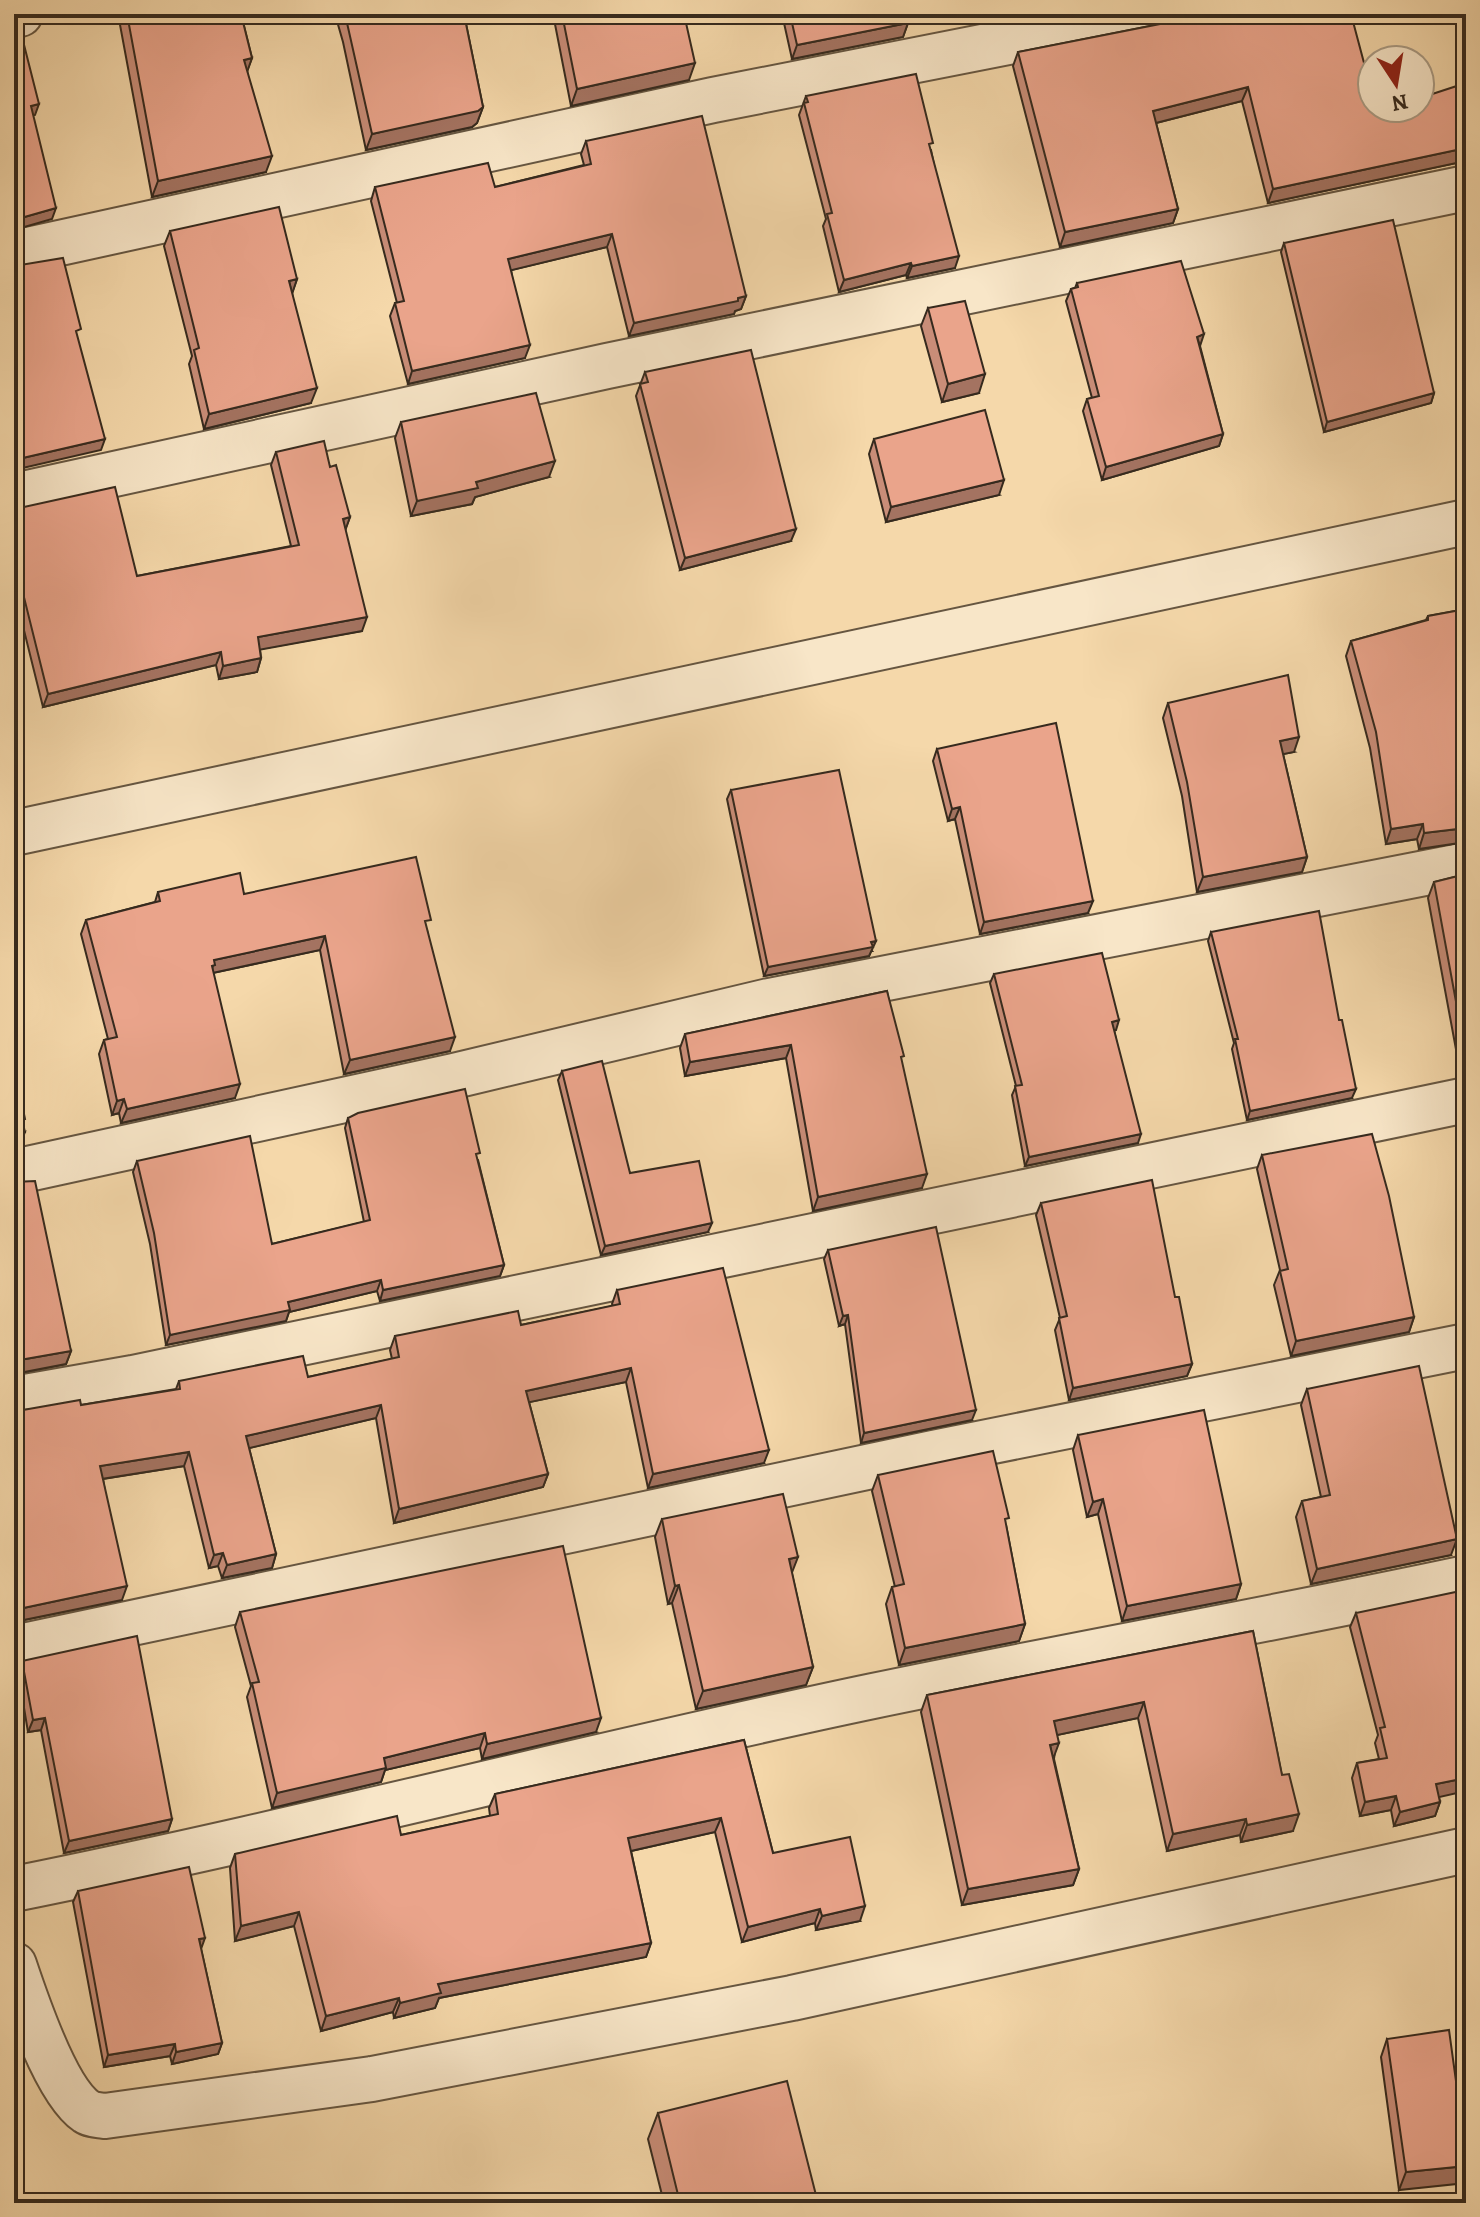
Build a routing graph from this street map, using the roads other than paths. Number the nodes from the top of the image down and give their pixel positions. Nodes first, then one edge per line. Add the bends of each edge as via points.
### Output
1 (1150, 14) edge
2 (1466, 188) edge
3 (14, 253) edge
4 (14, 496) edge
5 (1466, 522) edge
6 (14, 833) edge
7 (1466, 865) edge
8 (1466, 1100) edge
9 (14, 1172) edge
10 (1466, 1346) edge
11 (14, 1399) edge
12 (1466, 1578) edge
13 (14, 1648) edge
14 (1466, 1850) edge
15 (14, 1889) edge
16 (14, 1965) edge

1 - 3 street via 713,100
2 - 4 street via 607,366
5 - 6 street
7 - 9 street via 769,1001
8 - 11 street
10 - 13 street
12 - 15 street via 874,1696 229,1846
14 - 16 street via 730,2010 372,2079 105,2116 88,2114 73,2098 37,2032

